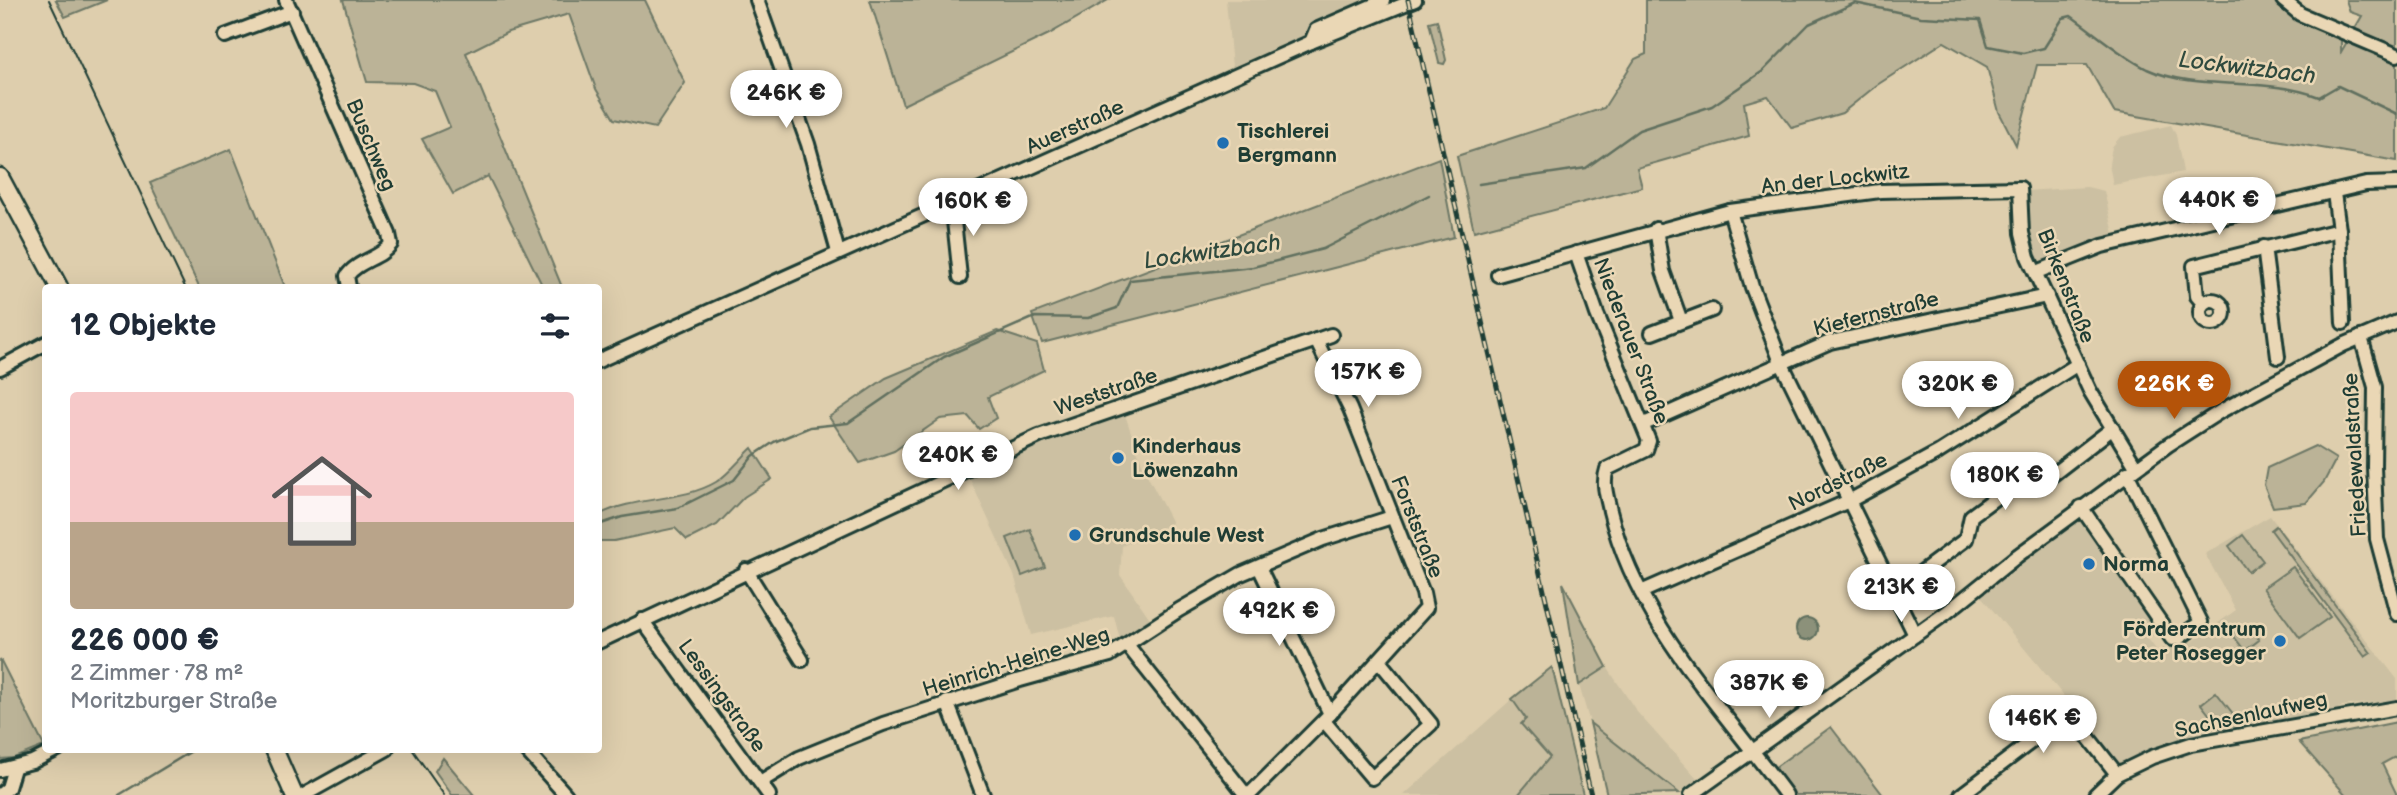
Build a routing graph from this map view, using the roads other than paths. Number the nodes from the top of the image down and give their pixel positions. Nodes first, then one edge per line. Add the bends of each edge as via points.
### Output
1 (757, 0) edge
2 (1415, 0) edge
3 (2283, 0) edge
4 (1383, 1) edge
5 (289, 6) edge
6 (225, 37) dead end
7 (1311, 42) junction
8 (2397, 55) edge
9 (0, 177) edge
10 (2397, 183) edge
11 (2020, 188) joint
12 (2334, 193) junction
13 (952, 202) junction
14 (1730, 211) junction
15 (1656, 229) junction
16 (2339, 230) junction
17 (2264, 247) junction
18 (838, 252) junction
19 (1576, 253) junction
20 (2037, 272) junction
21 (1498, 275) dead end
22 (960, 277) dead end
23 (57, 284) edge
24 (348, 284) edge
25 (2047, 296) junction
26 (2203, 303) dead end
27 (1712, 310) dead end
28 (1681, 321) junction
29 (2343, 323) dead end
30 (2397, 323) edge
31 (1652, 333) dead end
32 (1331, 335) dead end
33 (2361, 337) junction
34 (1316, 340) junction
35 (42, 345) edge
36 (2278, 357) dead end
37 (602, 358) edge
38 (1781, 362) junction
39 (2078, 364) junction
40 (0, 368) edge
41 (1644, 424) junction
42 (2113, 428) junction
43 (2132, 470) junction
44 (1851, 500) junction
45 (2081, 507) junction
46 (1392, 517) junction
47 (1259, 566) junction
48 (747, 570) junction
49 (1641, 592) junction
50 (1892, 594) junction
51 (2397, 613) edge
52 (642, 620) junction
53 (1915, 635) junction
54 (602, 640) edge
55 (1128, 646) junction
56 (802, 660) dead end
57 (1378, 662) junction
58 (947, 702) junction
59 (2397, 708) edge
60 (1327, 718) junction
61 (1755, 751) junction
62 (49, 753) edge
63 (276, 753) edge
64 (380, 753) edge
65 (529, 753) edge
66 (14, 768) junction
67 (0, 771) edge
68 (2117, 774) junction
69 (760, 782) junction
70 (0, 795) edge
71 (295, 795) edge
72 (304, 795) edge
73 (566, 795) edge
74 (769, 795) edge
75 (984, 795) edge
76 (1248, 795) edge
77 (1691, 795) edge
78 (1786, 795) edge
79 (1961, 795) edge
80 (2095, 795) edge

1 - 18 street via 790,86
2 - 7 street, Auerstraße
3 - 8 street via 2301,14
4 - 7 street via 1316,30
5 - 6 street
5 - 24 street, Buschweg via 389,234 391,244 353,267
7 - 13 street, Auerstraße
9 - 23 main road
10 - 12 street via 2365,184
11 - 14 street, An der Lockwitz via 1880,191
11 - 20 street, Birkenstraße via 2022,233
12 - 16 street
12 - 20 street via 2102,246
13 - 18 street, Auerstraße
13 - 22 street
14 - 15 street, An der Lockwitz
14 - 38 street
15 - 19 street, An der Lockwitz
15 - 28 street via 1663,271
16 - 17 street
16 - 29 street
17 - 26 street via 2194,266 2197,296
17 - 36 street
18 - 37 street, Auerstraße
19 - 21 street, An der Lockwitz
19 - 41 street, Niederauer Straße
20 - 25 street, Birkenstraße
25 - 38 street, Kiefernstraße via 1830,342
25 - 39 street, Birkenstraße
27 - 28 street
28 - 31 street
30 - 33 street
32 - 34 street, Weststraße
33 - 43 street via 2221,411
33 - 51 street, Friedewaldstraße via 2375,387 2377,539
34 - 46 street, Forststraße via 1350,409
34 - 48 street, Weststraße via 1039,436
35 - 40 street
38 - 41 street, Kiefernstraße
38 - 44 street
39 - 42 street, Birkenstraße
39 - 44 street, Nordstraße via 1939,452
41 - 49 street, Niederauer Straße via 1646,450 1607,469 1603,480 1614,527
42 - 43 street, Birkenstraße
42 - 50 street via 2043,482 2021,480 1971,516 1966,539
43 - 45 street
43 - 45 street, Birkenstraße via 2201,622 2172,639
44 - 49 street, Nordstraße
44 - 50 street
45 - 53 street
46 - 47 street, Heinrich-Heine-Weg
46 - 57 street, Forststraße via 1426,608
47 - 55 street, Heinrich-Heine-Weg via 1179,610
47 - 60 street
48 - 52 street, Weststraße
48 - 56 street
49 - 61 street, Niederauer Straße via 1668,639
50 - 53 street
52 - 54 street, Weststraße
52 - 69 street, Lessingstraße
53 - 61 street
55 - 58 street, Heinrich-Heine-Weg
55 - 76 street
57 - 60 street, Forststraße
57 - 60 street via 1431,724 1372,778
58 - 69 street, Heinrich-Heine-Weg via 822,747
58 - 75 street
59 - 68 street, Sachsenlaufweg via 2191,744
60 - 76 street, Forststraße
61 - 77 street
61 - 78 street, Niederauer Straße
62 - 66 street
63 - 71 main road
64 - 72 street
65 - 73 street
66 - 67 street
66 - 70 street via 8,788
68 - 79 street via 2069,713
68 - 80 street, Sachsenlaufweg
69 - 74 street, Lessingstraße

